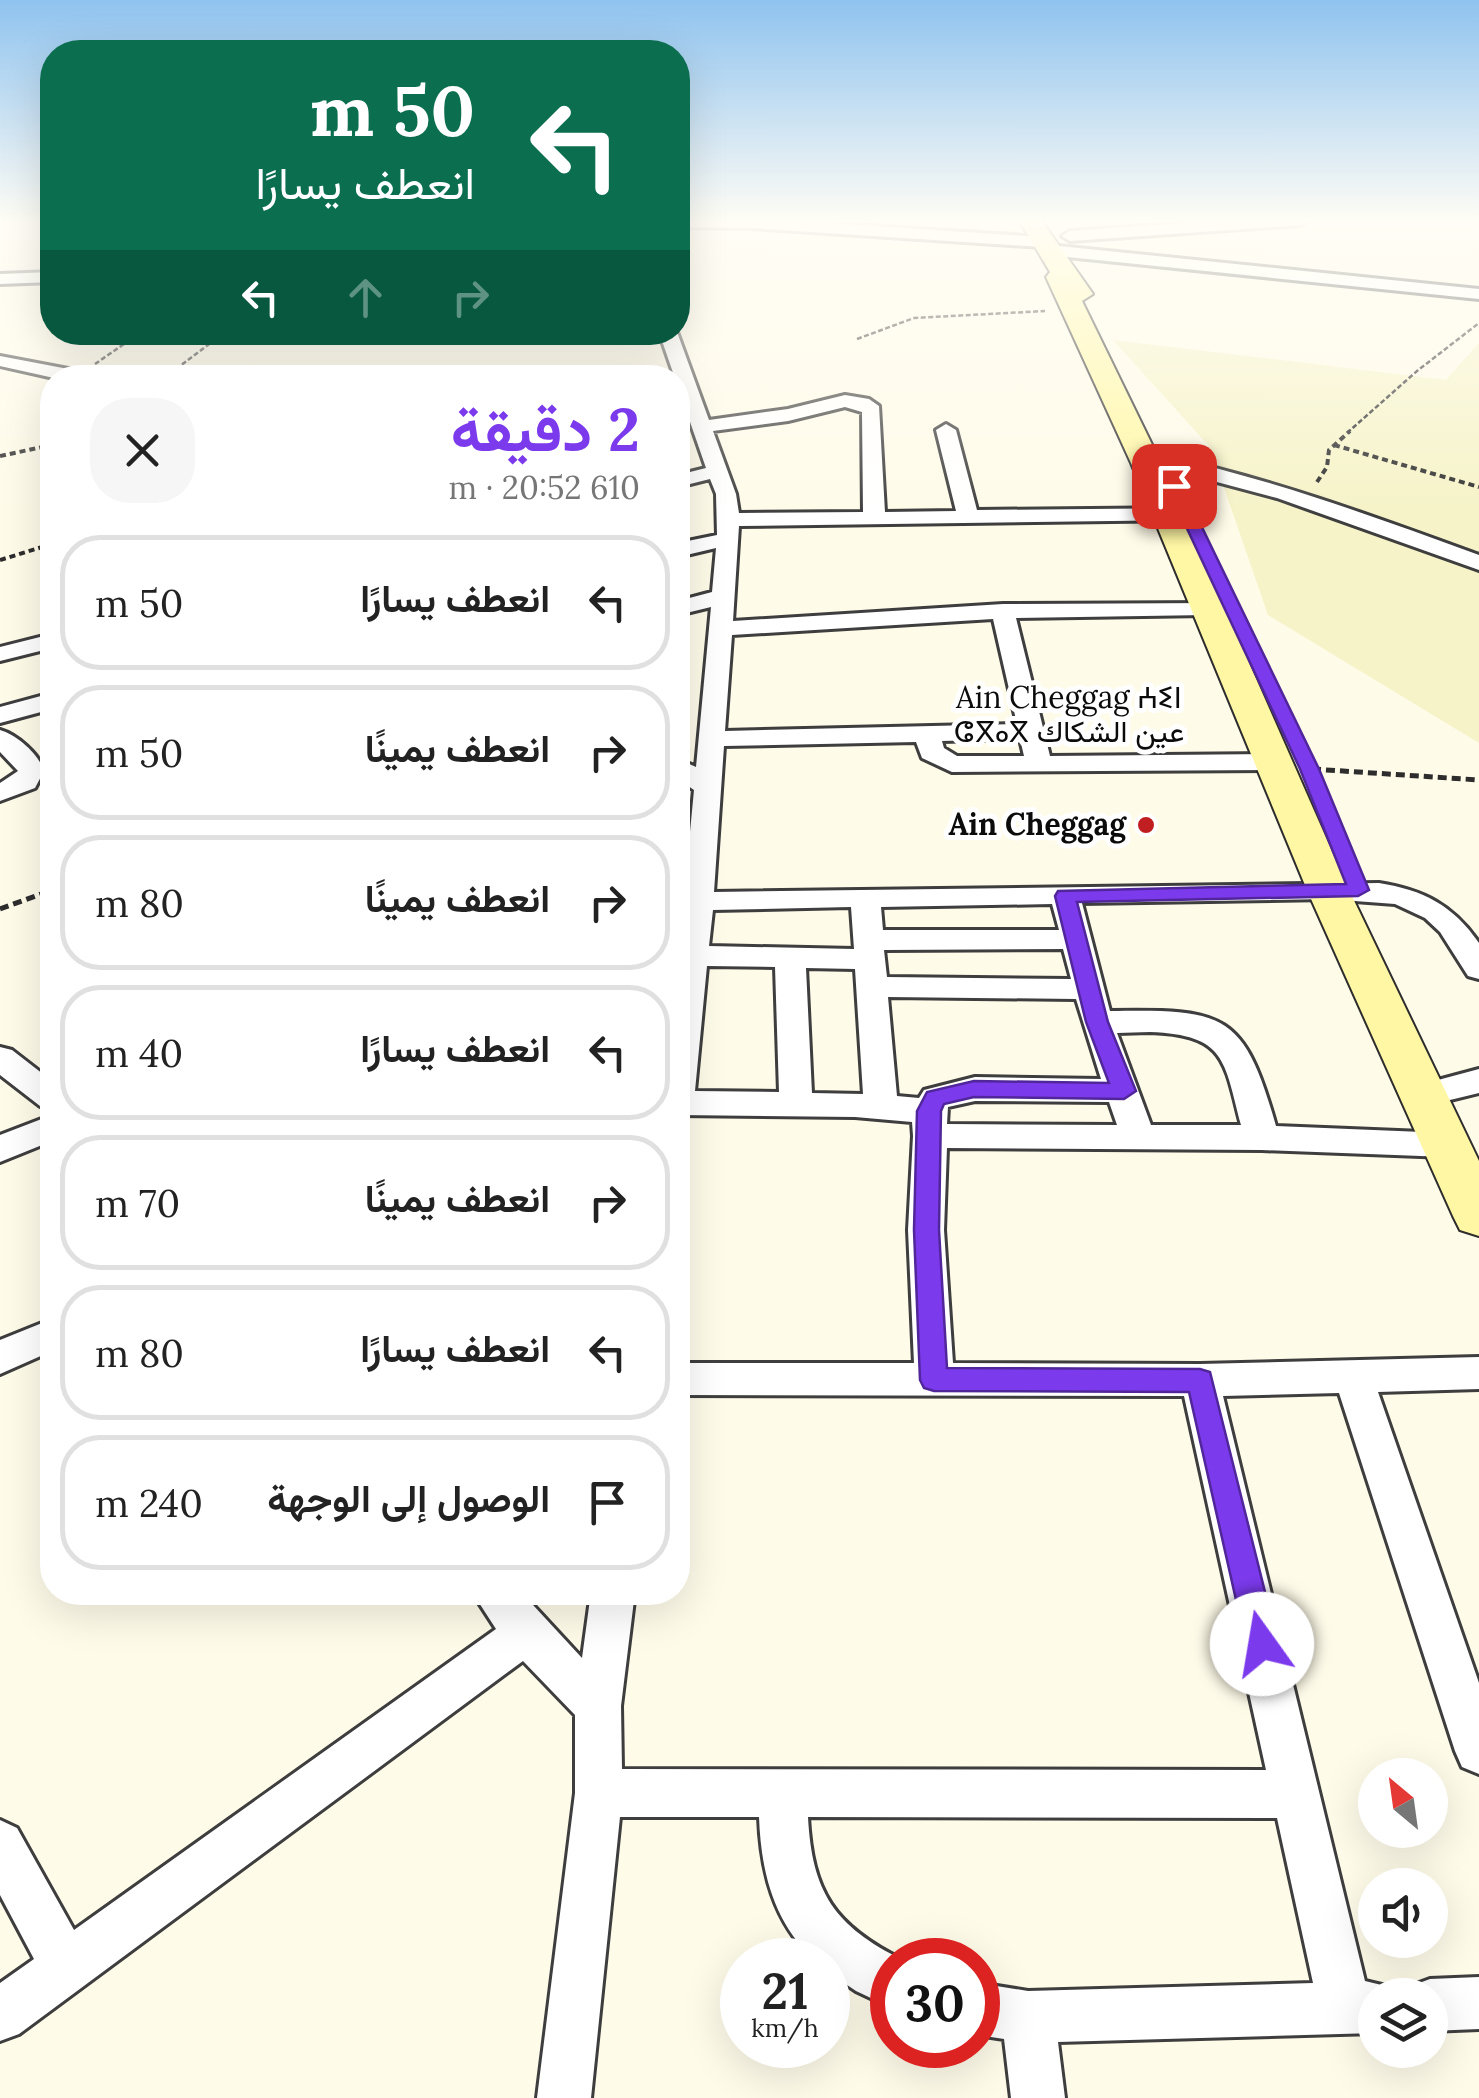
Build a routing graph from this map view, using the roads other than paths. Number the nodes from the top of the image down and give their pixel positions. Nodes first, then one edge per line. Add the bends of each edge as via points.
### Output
1 (1076, 318) edge
2 (1093, 318) edge
3 (0, 361) edge
4 (40, 369) edge
5 (690, 394) edge
6 (702, 428) junction
7 (946, 430) dead end
8 (1164, 462) junction
9 (718, 471) junction
10 (690, 478) edge
11 (1178, 514) junction
12 (968, 517) junction
13 (874, 518) junction
14 (728, 529) junction
15 (690, 545) edge
16 (1479, 563) edge
17 (722, 597) junction
18 (690, 605) edge
19 (1207, 608) junction
20 (1004, 612) junction
21 (718, 628) junction
22 (40, 644) edge
23 (0, 654) edge
24 (40, 705) edge
25 (0, 715) edge
26 (1030, 731) junction
27 (928, 734) junction
28 (0, 738) edge
29 (710, 739) junction
30 (1272, 762) junction
31 (1040, 764) junction
32 (690, 775) edge
33 (707, 786) junction
34 (0, 793) edge
35 (1343, 890) junction
36 (1065, 896) junction
37 (866, 897) junction
38 (699, 901) junction
39 (1076, 939) junction
40 (693, 956) junction
41 (790, 958) junction
42 (870, 962) junction
43 (1479, 969) edge
44 (690, 983) edge
45 (1089, 989) junction
46 (1097, 1022) junction
47 (0, 1058) edge
48 (1465, 1085) edge
49 (40, 1089) edge
50 (1124, 1091) junction
51 (690, 1102) edge
52 (796, 1104) junction
53 (881, 1109) junction
54 (929, 1124) junction
55 (40, 1132) edge
56 (1138, 1136) junction
57 (1262, 1138) junction
58 (1463, 1147) edge
59 (0, 1149) edge
60 (1479, 1216) edge
61 (40, 1340) edge
62 (0, 1358) edge
63 (1479, 1373) edge
64 (1354, 1376) junction
65 (690, 1379) edge
66 (934, 1380) junction
67 (1200, 1380) junction
68 (504, 1605) edge
69 (611, 1605) edge
70 (526, 1633) junction
71 (598, 1706) junction
72 (1479, 1751) edge
73 (599, 1793) junction
74 (782, 1793) junction
75 (1297, 1794) junction
76 (0, 1845) edge
77 (66, 1966) junction
78 (870, 1968) edge
79 (1358, 2001) edge
80 (1479, 2003) edge
81 (1448, 2004) edge
82 (1358, 2008) edge
83 (1002, 2013) edge
84 (0, 2015) edge
85 (564, 2098) edge
86 (1038, 2098) edge

1 - 11 street
2 - 8 street
3 - 4 street
5 - 6 street
6 - 9 street
6 - 13 street via 862,403 872,410
7 - 12 street
8 - 11 street
8 - 16 street via 1385,526
9 - 10 street
9 - 14 street
11 - 12 street
11 - 19 street
11 - 35 street via 1309,769
12 - 13 street
13 - 14 street
14 - 15 street
14 - 17 street
17 - 18 street
17 - 21 street
19 - 20 street
19 - 30 street
20 - 21 street
20 - 26 street
21 - 29 street
22 - 23 street
24 - 25 street
26 - 27 street
26 - 31 street
27 - 29 street
27 - 31 street via 932,752 945,762
28 - 34 street via 31,771 25,782
29 - 33 street
30 - 31 street
30 - 35 street
32 - 33 street
33 - 38 street
35 - 36 street
35 - 43 street via 1395,893 1446,918
35 - 48 street
35 - 58 street
36 - 37 street
36 - 39 street
37 - 38 street
37 - 42 street
38 - 40 street
39 - 42 street
39 - 45 street
40 - 41 street
40 - 44 street
41 - 42 street
41 - 52 street
42 - 45 street
42 - 53 street
45 - 46 street
46 - 50 street
46 - 57 street via 1198,1024 1221,1036 1234,1054
47 - 49 street
48 - 58 street
50 - 54 street via 974,1089 936,1098
50 - 56 street
51 - 52 street
52 - 53 street
53 - 54 street
54 - 56 street
54 - 66 street via 926,1230
55 - 59 street
56 - 57 street
57 - 58 street
58 - 60 street
61 - 62 street
63 - 64 street
64 - 67 street
64 - 72 street
65 - 66 street
66 - 67 street
67 - 75 street
68 - 70 street
69 - 71 street
70 - 71 street
70 - 77 street
71 - 73 street
73 - 74 street
73 - 85 street
74 - 75 street
74 - 78 street via 788,1866 802,1906 828,1940
75 - 79 street
76 - 77 street
77 - 84 street
80 - 81 street
82 - 83 street
83 - 86 street

